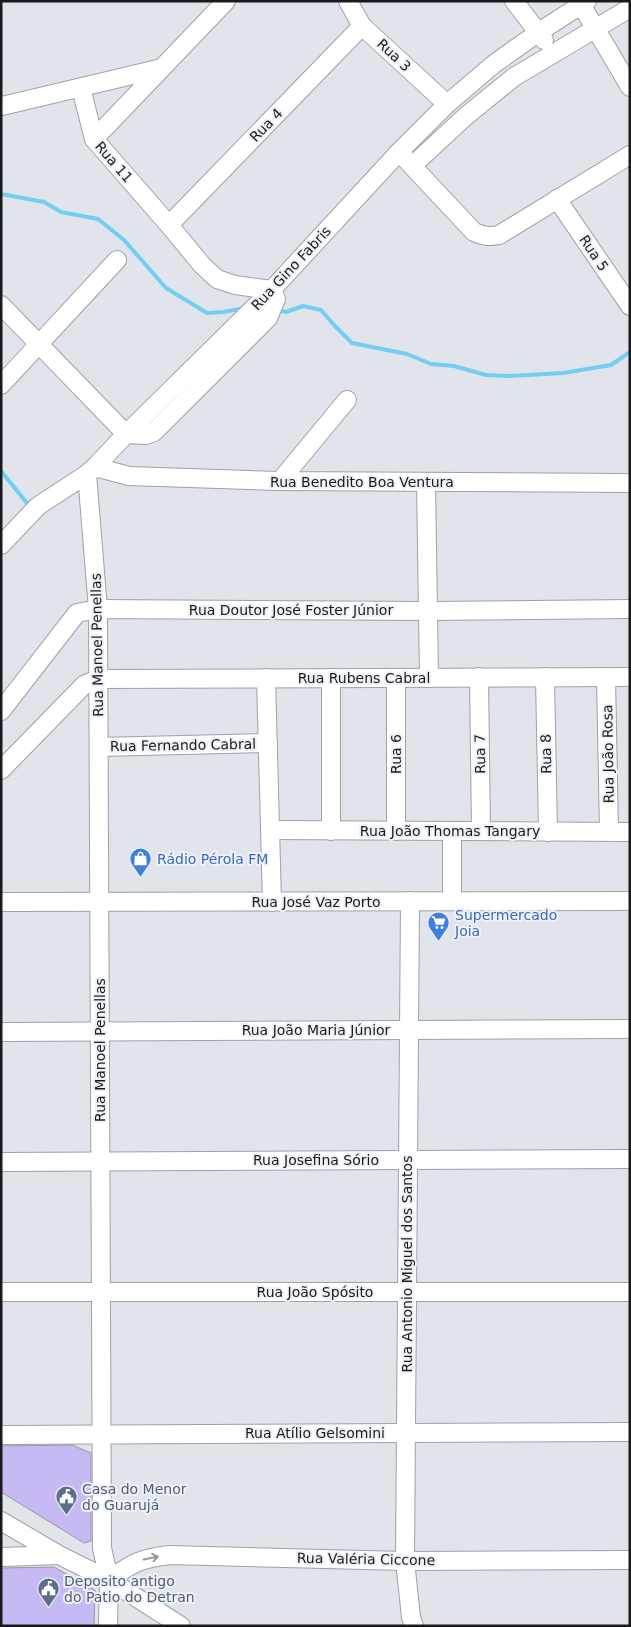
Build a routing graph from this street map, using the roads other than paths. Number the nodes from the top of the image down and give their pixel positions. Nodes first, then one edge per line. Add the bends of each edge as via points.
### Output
1 (226, 1) edge
2 (348, 1) edge
3 (514, 1) edge
4 (583, 2) edge
5 (630, 8) edge
6 (362, 26) junction
7 (596, 29) junction
8 (539, 32) junction
9 (552, 53) junction
10 (162, 68) junction
11 (630, 87) edge
12 (81, 88) junction
13 (447, 104) junction
14 (2, 106) edge
15 (94, 139) junction
16 (399, 152) junction
17 (630, 155) edge
18 (412, 166) junction
19 (558, 199) junction
20 (169, 225) junction
21 (117, 260) dead end
22 (271, 295) junction
23 (1, 304) edge
24 (630, 306) edge
25 (39, 344) junction
26 (1, 384) edge
27 (346, 400) dead end
28 (126, 434) junction
29 (91, 470) junction
30 (280, 481) junction
31 (426, 482) junction
32 (630, 483) edge
33 (1, 545) edge
34 (98, 608) junction
35 (630, 609) edge
36 (428, 611) junction
37 (545, 677) junction
38 (606, 677) junction
39 (630, 677) edge
40 (266, 678) junction
41 (331, 678) junction
42 (396, 678) junction
43 (429, 678) junction
44 (479, 678) junction
45 (98, 679) junction
46 (1, 711) edge
47 (268, 743) junction
48 (98, 747) junction
49 (3, 763) edge
50 (270, 830) junction
51 (331, 830) junction
52 (396, 831) junction
53 (452, 831) junction
54 (481, 831) junction
55 (548, 832) junction
56 (609, 832) junction
57 (630, 832) edge
58 (410, 901) junction
59 (452, 901) junction
60 (630, 901) edge
61 (1, 902) edge
62 (99, 902) junction
63 (272, 902) junction
64 (630, 1028) edge
65 (409, 1030) junction
66 (100, 1031) junction
67 (1, 1032) edge
68 (630, 1159) edge
69 (408, 1160) junction
70 (1, 1162) edge
71 (100, 1162) junction
72 (1, 1292) edge
73 (101, 1292) junction
74 (407, 1292) junction
75 (630, 1292) edge
76 (630, 1432) edge
77 (406, 1433) junction
78 (102, 1434) junction
79 (1, 1435) edge
80 (1, 1522) edge
81 (59, 1555) junction
82 (1, 1557) edge
83 (630, 1560) edge
84 (405, 1561) junction
85 (109, 1580) junction
86 (108, 1626) edge
87 (182, 1626) edge
88 (414, 1626) edge

1 - 10 street
2 - 6 street, Rua 3
3 - 8 street
4 - 7 street
4 - 8 street, Rua Gino Fabris
5 - 7 street
6 - 13 street, Rua 3
6 - 20 street, Rua 4
7 - 9 street
7 - 11 street
8 - 9 street
8 - 13 street, Rua Gino Fabris via 494,64
9 - 18 street via 514,77
10 - 12 street
10 - 15 street
12 - 14 street
12 - 15 street, Rua 11
13 - 16 street, Rua Gino Fabris
15 - 20 street, Rua 11
16 - 18 street
16 - 22 street, Rua Gino Fabris
17 - 19 street
18 - 19 street via 468,227 482,236 498,235
19 - 24 street, Rua 5
20 - 22 street, Rua 11 via 217,278
21 - 25 street
22 - 28 street, Rua Gino Fabris via 246,315
22 - 28 street via 268,318 154,432
23 - 25 street
25 - 26 street
25 - 28 street
27 - 30 street
28 - 29 street, Rua Gino Fabris
29 - 30 street, Rua Benedito Boa Ventura via 129,476
29 - 33 street, Rua Gino Fabris via 38,506
29 - 34 street, Rua Manoel Penellas
30 - 31 street, Rua Benedito Boa Ventura
31 - 32 street, Rua Benedito Boa Ventura
31 - 36 street
34 - 36 street, Rua Doutor José Foster Júnior
34 - 45 street, Rua Manoel Penellas
34 - 46 street, Rua Doutor José Foster Júnior via 77,613
35 - 36 street, Rua Doutor José Foster Júnior
36 - 43 street
37 - 38 street, Rua Rubens Cabral
37 - 44 street, Rua Rubens Cabral
37 - 55 street, Rua 8
38 - 39 street, Rua Rubens Cabral
38 - 56 street, Rua João Rosa
40 - 41 street, Rua Rubens Cabral
40 - 45 street, Rua Rubens Cabral
40 - 47 street
41 - 42 street, Rua Rubens Cabral
41 - 51 street
42 - 43 street, Rua Rubens Cabral
42 - 52 street, Rua 6
43 - 44 street, Rua Rubens Cabral
44 - 54 street, Rua 7
45 - 48 street, Rua Manoel Penellas
45 - 49 street via 84,685
47 - 48 street, Rua Fernando Cabral
47 - 50 street
48 - 62 street, Rua Manoel Penellas
50 - 51 street, Rua João Thomas Tangary
50 - 63 street
51 - 52 street, Rua João Thomas Tangary
52 - 53 street, Rua João Thomas Tangary
53 - 54 street, Rua João Thomas Tangary
53 - 59 street
54 - 55 street, Rua João Thomas Tangary
55 - 56 street, Rua João Thomas Tangary
56 - 57 street, Rua João Thomas Tangary
58 - 59 street, Rua José Vaz Porto
58 - 63 street, Rua José Vaz Porto
58 - 65 street, Rua Antonio Miguel dos Santos
59 - 60 street, Rua José Vaz Porto
61 - 62 street, Rua José Vaz Porto
62 - 63 street, Rua José Vaz Porto
62 - 66 street, Rua Manoel Penellas
64 - 65 street, Rua João Maria Júnior
65 - 66 street, Rua João Maria Júnior
65 - 69 street, Rua Antonio Miguel dos Santos
66 - 67 street, Rua João Maria Júnior
66 - 71 street, Rua Manoel Penellas
68 - 69 street, Rua Josefina Sório
69 - 71 street, Rua Josefina Sório
69 - 74 street, Rua Antonio Miguel dos Santos
70 - 71 street, Rua Josefina Sório
71 - 73 street, Rua Manoel Penellas
72 - 73 street, Rua João Spósito
73 - 74 street, Rua João Spósito
73 - 78 street, Rua Manoel Penellas
74 - 75 street, Rua João Spósito
74 - 77 street, Rua Antonio Miguel dos Santos
76 - 77 street, Rua Atílio Gelsomini
77 - 78 street, Rua Atílio Gelsomini
77 - 84 street, Rua Antonio Miguel dos Santos
78 - 79 street, Rua Atílio Gelsomini
78 - 85 street, Rua Manoel Penellas via 102,1548
80 - 81 street
81 - 82 street
81 - 85 street
83 - 84 street, Rua Valéria Ciccone
85 -> 84 street, Rua Valéria Ciccone via 149,1557 170,1555
84 - 88 street, Rua Antonio Miguel dos Santos
85 - 86 street, Rua Manoel Penellas
85 - 87 street

